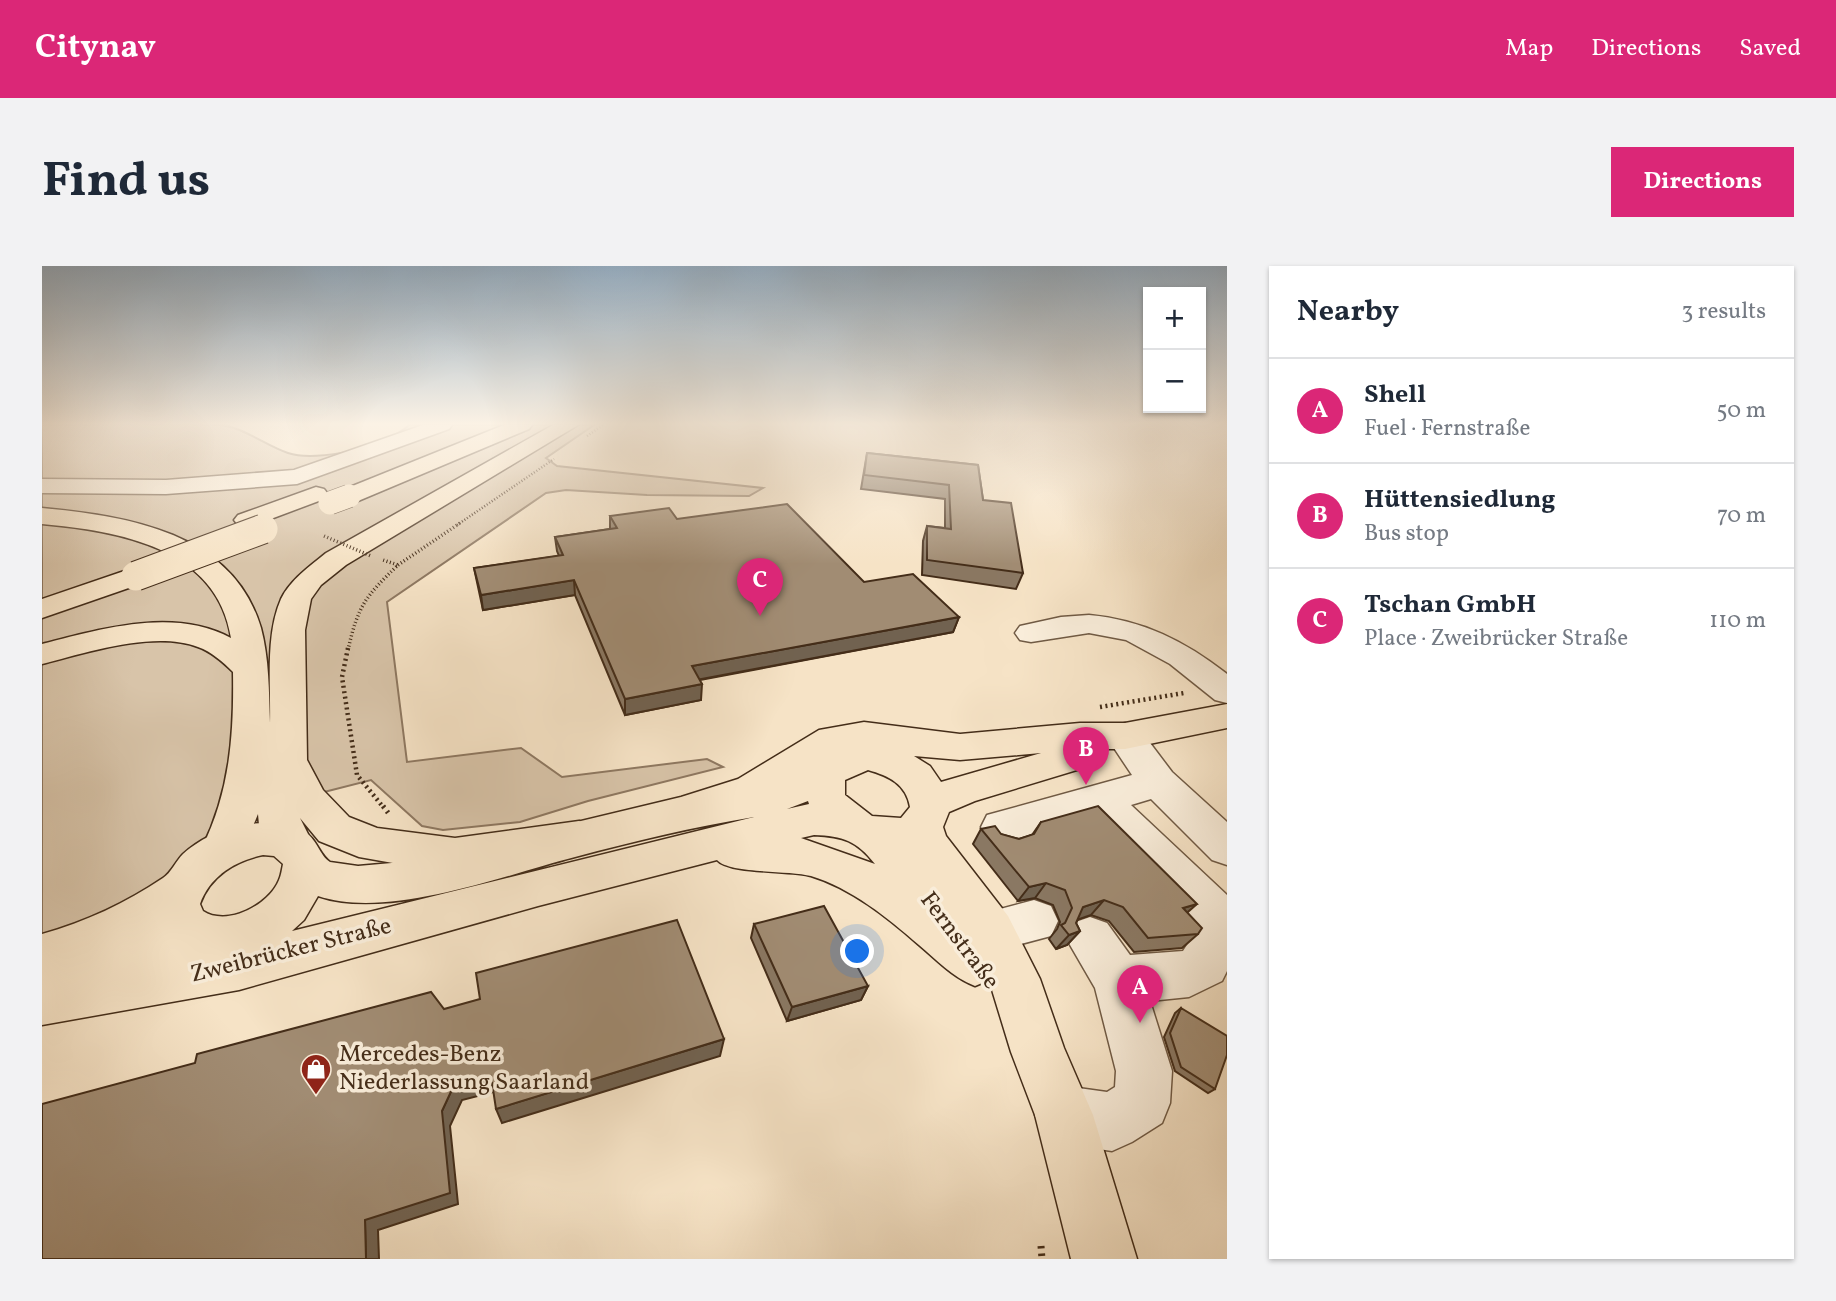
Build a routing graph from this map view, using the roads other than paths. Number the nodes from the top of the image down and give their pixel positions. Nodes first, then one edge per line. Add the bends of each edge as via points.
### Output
1 (313, 471) edge
2 (387, 471) edge
3 (397, 471) edge
4 (502, 471) edge
5 (42, 486) edge
6 (332, 495) junction
7 (42, 516) edge
8 (132, 569) junction
9 (42, 590) edge
10 (42, 610) edge
11 (1031, 633) dead end
12 (42, 654) edge
13 (250, 669) junction
14 (1225, 699) edge
15 (1088, 722) junction
16 (1125, 736) junction
17 (288, 760) junction
18 (825, 779) junction
19 (1158, 782) junction
20 (922, 800) junction
21 (1101, 800) junction
22 (681, 813) junction
23 (860, 827) junction
24 (1008, 835) edge
25 (579, 838) junction
26 (225, 848) junction
27 (1227, 848) edge
28 (300, 859) junction
29 (661, 859) junction
30 (538, 887) junction
31 (187, 913) junction
32 (1226, 917) edge
33 (257, 930) junction
34 (1000, 938) junction
35 (42, 956) edge
36 (42, 985) edge
37 (42, 1000) edge
38 (1064, 1115) junction
39 (1104, 1259) edge

1 - 5 lane via 297,477 166,487
2 - 6 main road
3 - 6 main road
4 - 17 main road via 345,553 311,579 296,599 289,630
6 - 8 main road, bridge
7 - 13 main road via 144,532 202,560 233,598 244,624
8 - 9 main road
8 - 10 main road
11 - 14 lane via 1074,622 1136,630 1158,640
12 - 13 main road via 115,638 182,634 208,639
13 - 26 main road via 250,760 239,817
14 - 16 main road, Zweibrücker Straße
15 - 16 main road, Zweibrücker Straße
15 - 20 main road, Zweibrücker Straße via 944,769
15 - 22 main road, Zweibrücker Straße via 960,747 864,735 832,739 752,790
16 - 19 lane
16 - 20 main road, Zweibrücker Straße via 1087,753
17 - 25 main road via 308,800 334,829 374,845 455,856
17 - 28 main road via 277,794 279,825
18 - 20 main road via 830,769 853,757 884,758
18 - 22 main road, Zweibrücker Straße via 771,799
18 - 23 main road via 827,800
19 - 21 lane
19 - 27 lane
20 - 23 main road via 910,833
20 - 34 main road, Fernstraße via 927,843
21 - 24 lane via 1002,827
21 - 32 lane
22 - 25 main road, Zweibrücker Straße
23 - 29 main road, Zweibrücker Straße via 814,819
23 - 34 main road, Fernstraße
25 - 28 main road, Zweibrücker Straße via 414,880 358,885 330,881
26 - 28 main road via 262,838 280,839
26 - 31 main road via 191,874
28 - 33 main road via 301,889 291,904
29 - 30 main road, Zweibrücker Straße
29 - 34 main road via 729,850 793,854 836,867 923,918
30 - 33 main road, Zweibrücker Straße via 393,914 295,922
30 - 37 main road, Zweibrücker Straße via 239,967
31 - 33 main road via 212,939
31 - 35 main road via 135,920
31 - 36 main road, Zweibrücker Straße via 106,968
32 - 38 lane via 1205,965 1189,974 1104,959 1144,1071 1142,1102 1112,1122
34 - 38 main road, Fernstraße
38 - 39 main road, Fernstraße

